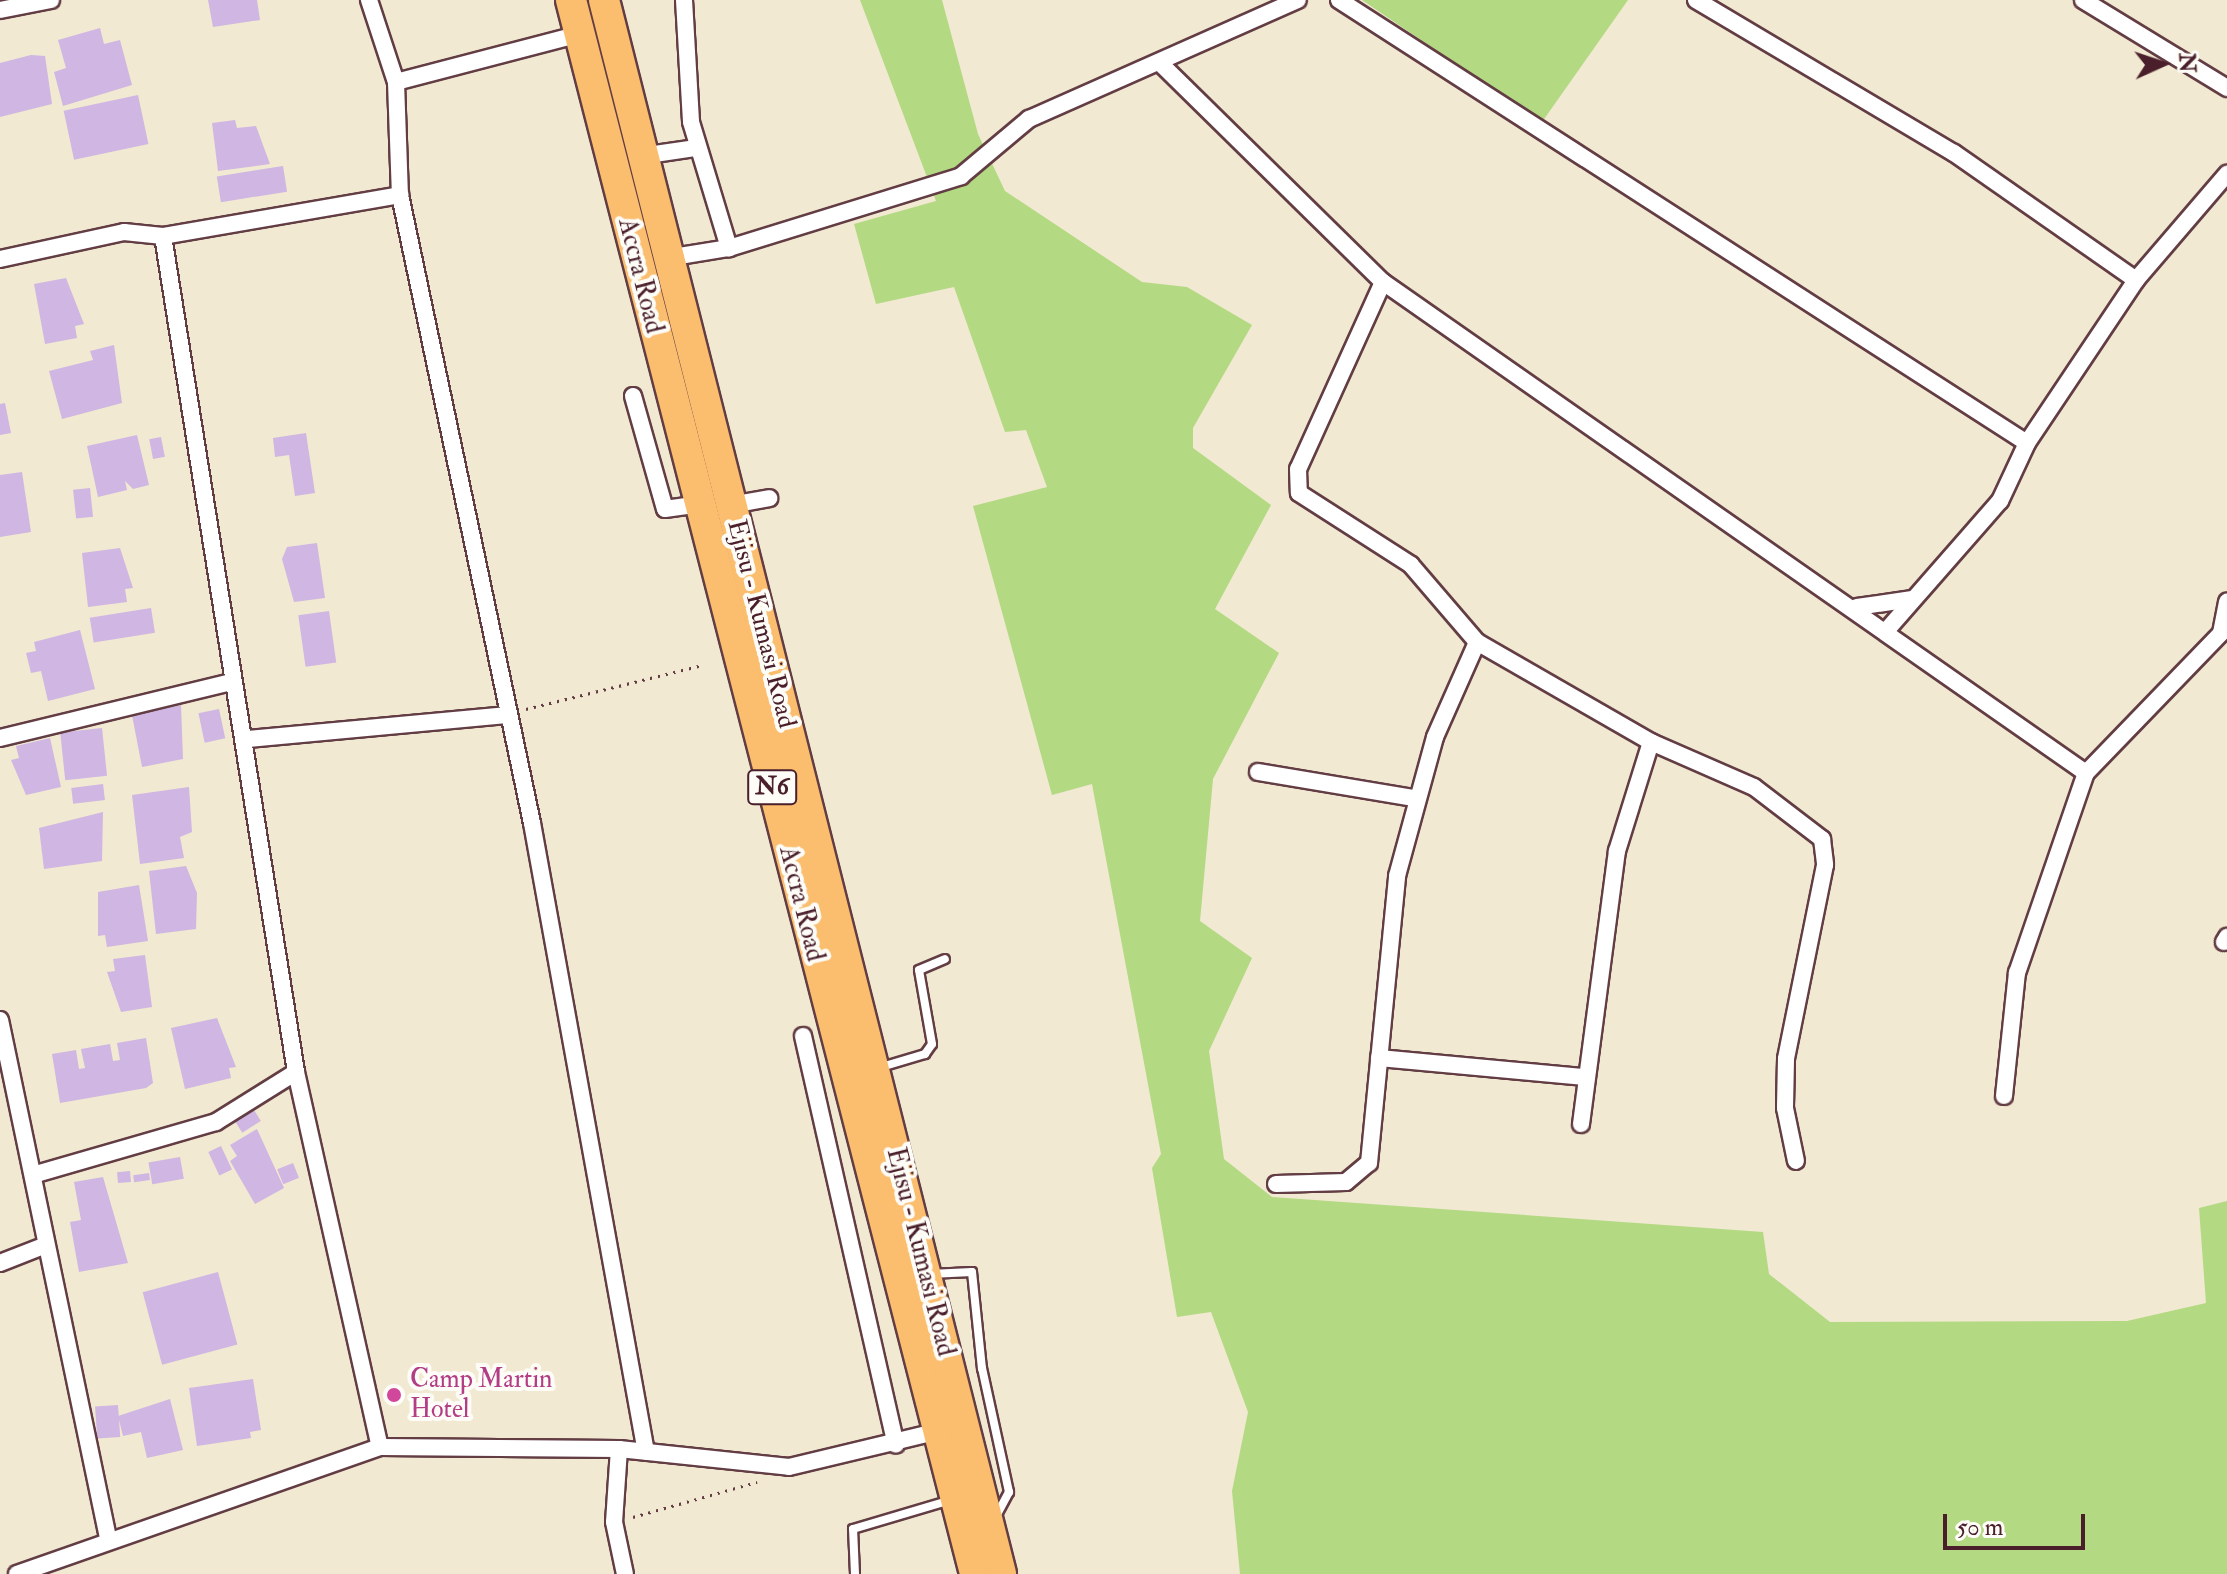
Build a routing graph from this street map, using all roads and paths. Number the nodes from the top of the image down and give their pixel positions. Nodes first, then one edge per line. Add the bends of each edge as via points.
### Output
1 (51, 0) edge
2 (369, 0) edge
3 (571, 0) edge
4 (604, 0) edge
5 (684, 0) edge
6 (1298, 0) edge
7 (1339, 0) edge
8 (1696, 0) edge
9 (2083, 0) edge
10 (0, 10) edge
11 (580, 34) junction
12 (1161, 64) junction
13 (396, 82) junction
14 (2227, 88) edge
15 (696, 148) junction
16 (641, 156) junction
17 (2227, 174) edge
18 (400, 195) junction
19 (163, 236) junction
20 (729, 248) junction
21 (667, 258) junction
22 (0, 259) edge
23 (2136, 280) junction
24 (1383, 282) junction
25 (633, 396) dead end
26 (2027, 443) junction
27 (769, 498) dead end
28 (701, 504) junction
29 (731, 505) junction
30 (1912, 599) junction
31 (2227, 602) edge
32 (1857, 607) junction
33 (1886, 631) junction
34 (2224, 634) edge
35 (1477, 642) junction
36 (703, 665) dead end
37 (231, 682) junction
38 (508, 715) junction
39 (0, 738) edge
40 (248, 739) junction
41 (1651, 742) junction
42 (1258, 772) dead end
43 (2086, 773) junction
44 (1414, 798) junction
45 (945, 959) dead end
46 (0, 1020) edge
47 (803, 1036) dead end
48 (1379, 1058) junction
49 (874, 1070) junction
50 (296, 1072) junction
51 (1585, 1077) junction
52 (2004, 1096) dead end
53 (1581, 1124) dead end
54 (1796, 1161) dead end
55 (36, 1174) junction
56 (1276, 1184) dead end
57 (46, 1245) junction
58 (0, 1263) edge
59 (925, 1275) junction
60 (935, 1432) junction
61 (896, 1445) junction
62 (380, 1447) junction
63 (619, 1449) junction
64 (646, 1452) junction
65 (789, 1467) junction
66 (956, 1498) junction
67 (988, 1521) junction
68 (614, 1522) junction
69 (108, 1538) junction
70 (17, 1574) edge
71 (625, 1574) edge
72 (855, 1574) edge
73 (975, 1574) edge
74 (1001, 1574) edge

1 - 10 street
2 - 13 street
3 - 11 highway, Accra Road / N6
4 - 16 highway, Ejisu - Kumasi Road / N6
5 - 15 street
6 - 12 street
7 - 26 street
8 - 23 street via 1954,153
9 - 14 street
11 - 13 street
11 - 28 highway, Accra Road / N6
12 - 20 street via 1029,119 961,176
12 - 24 street
13 - 18 street
15 - 16 street
15 - 20 street
16 - 21 highway, Ejisu - Kumasi Road / N6
17 - 23 street
18 - 19 street
18 - 38 street
19 - 22 street via 124,232
19 - 37 street
20 - 21 street
21 - 29 highway, Ejisu - Kumasi Road / N6
23 - 26 street
24 - 32 street
24 - 35 street via 1298,469 1299,493 1411,565
25 - 28 street via 665,509
26 - 30 street via 2000,501
27 - 29 street
28 - 60 highway, Accra Road / N6
29 - 49 highway, Ejisu - Kumasi Road / N6
30 - 32 street
30 - 33 street
31 - 34 street
32 - 33 street
33 - 43 street
34 - 43 street
35 - 41 street
35 - 44 street
36 - 38 path
37 - 39 street
37 - 40 street
38 - 40 street
38 - 64 street
40 - 50 street
41 - 51 street via 1617,851
41 - 54 street via 1754,787 1822,839 1827,852 1786,1059 1785,1108
42 - 44 street
43 - 52 street via 2017,973
44 - 48 street via 1386,931
45 - 49 lane via 919,970 932,1044 925,1054
46 - 55 street
47 - 61 street
48 - 51 street
48 - 56 street via 1363,1173 1346,1182
49 - 59 highway, Ejisu - Kumasi Road / N6
50 - 55 street via 216,1122
50 - 62 street
51 - 53 street
55 - 57 street
57 - 58 street
57 - 69 street
59 - 67 highway, Ejisu - Kumasi Road / N6
59 - 67 lane via 972,1272 982,1368 1009,1492 1004,1510
60 - 61 street
60 - 66 highway, Accra Road / N6
61 - 65 street
62 - 63 street
62 - 69 street
63 - 64 street
63 - 68 street
64 - 65 street
65 - 68 path
66 - 72 lane via 853,1529
66 - 73 highway, Accra Road / N6
67 - 74 highway, Ejisu - Kumasi Road / N6
68 - 71 street
69 - 70 street

